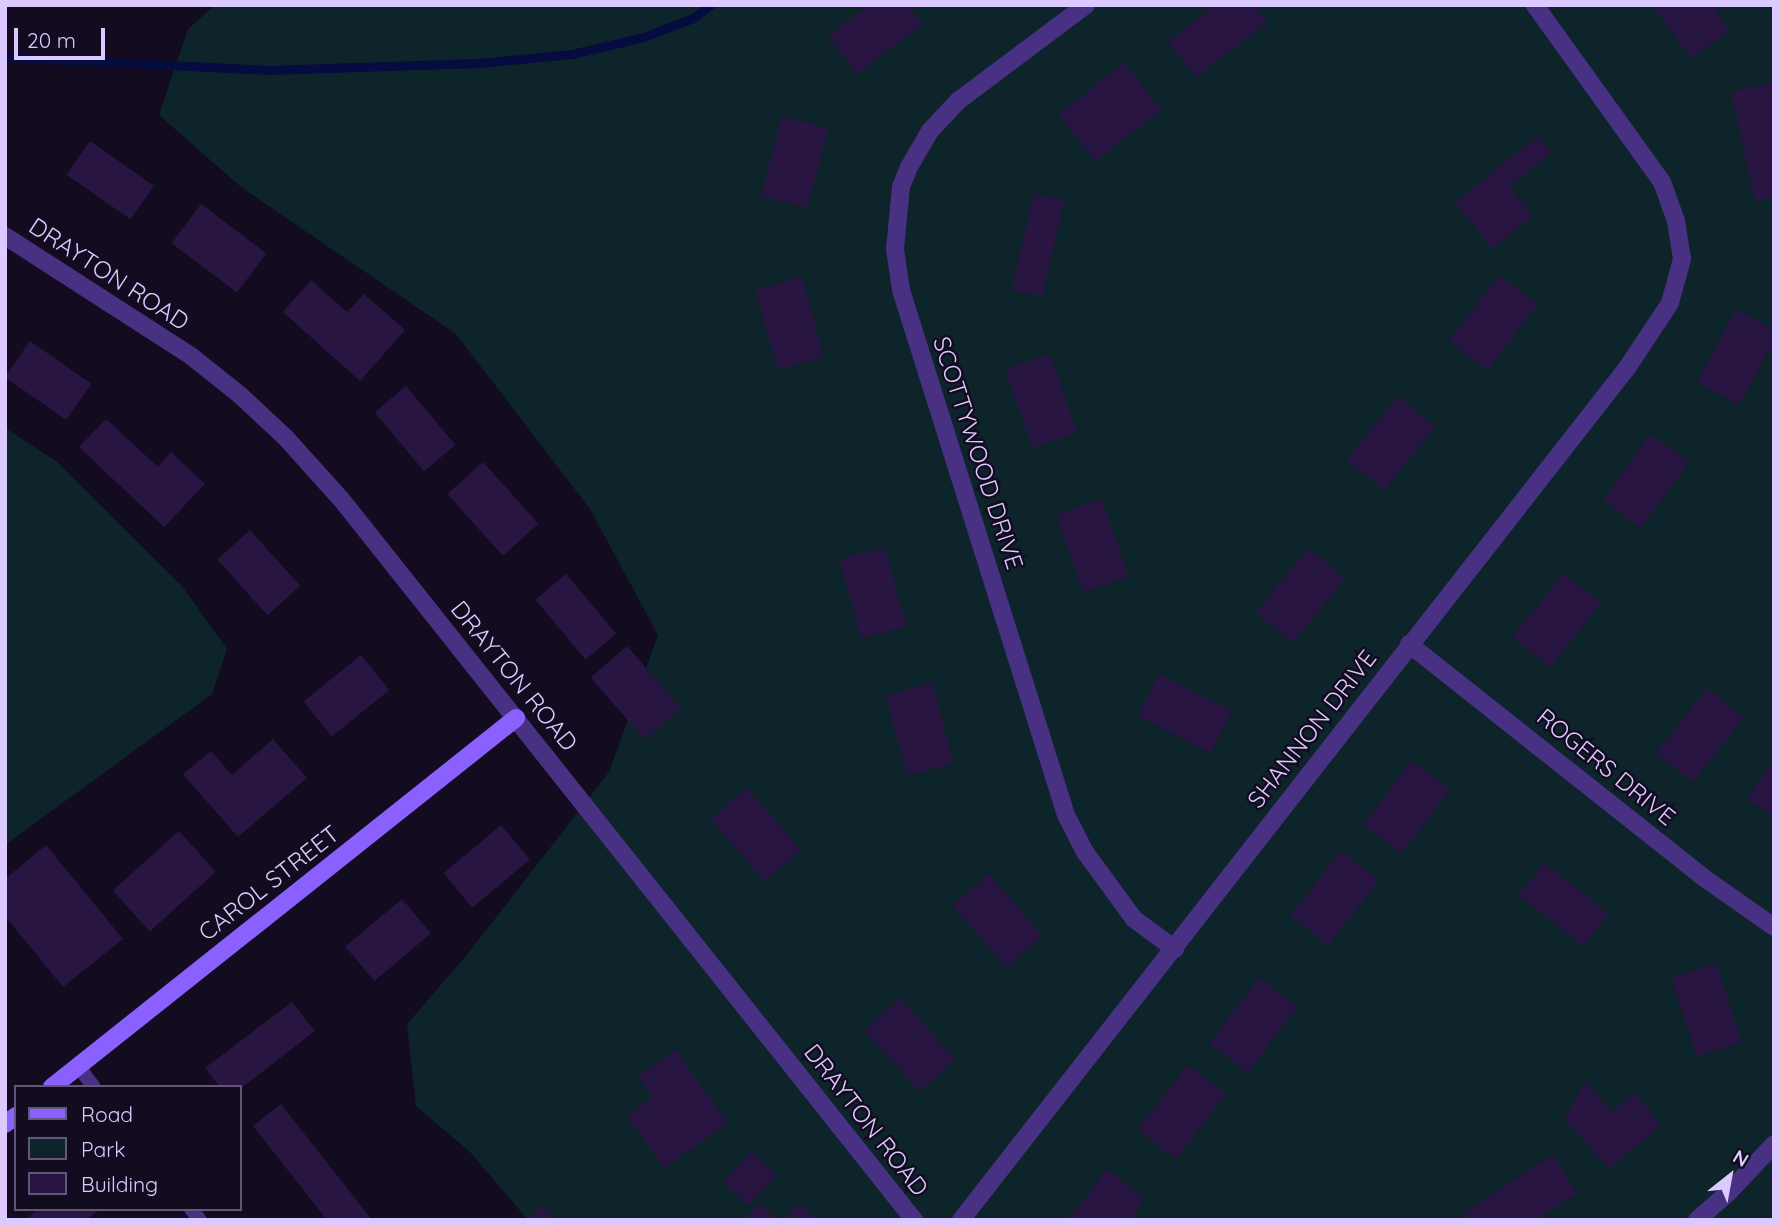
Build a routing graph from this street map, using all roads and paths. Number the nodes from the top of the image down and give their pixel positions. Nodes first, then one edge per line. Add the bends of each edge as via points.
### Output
1 (1086, 5) edge
2 (1535, 5) edge
3 (5, 236) edge
4 (1409, 644) junction
5 (516, 718) junction
6 (1774, 927) edge
7 (1175, 949) junction
8 (78, 1066) junction
9 (54, 1085) edge
10 (92, 1085) edge
11 (1774, 1144) edge
12 (914, 1220) edge
13 (961, 1220) edge
14 (1697, 1220) edge

1 - 7 street, SCOTTYWOOD DRIVE via 958,101 929,131 901,187 895,248 901,290 1066,815 1108,887 1134,919
2 - 4 street, SHANNON DRIVE via 1662,182 1676,221 1682,259 1670,303 1627,368
3 - 5 street, DRAYTON ROAD via 191,356 286,438 341,499
4 - 6 street, ROGERS DRIVE via 1700,875
4 - 7 street, SHANNON DRIVE
5 - 8 street, CAROL STREET
5 - 12 street, DRAYTON ROAD
7 - 13 street, SHANNON DRIVE
8 - 9 street, CAROL STREET
8 - 10 lane
11 - 14 street

